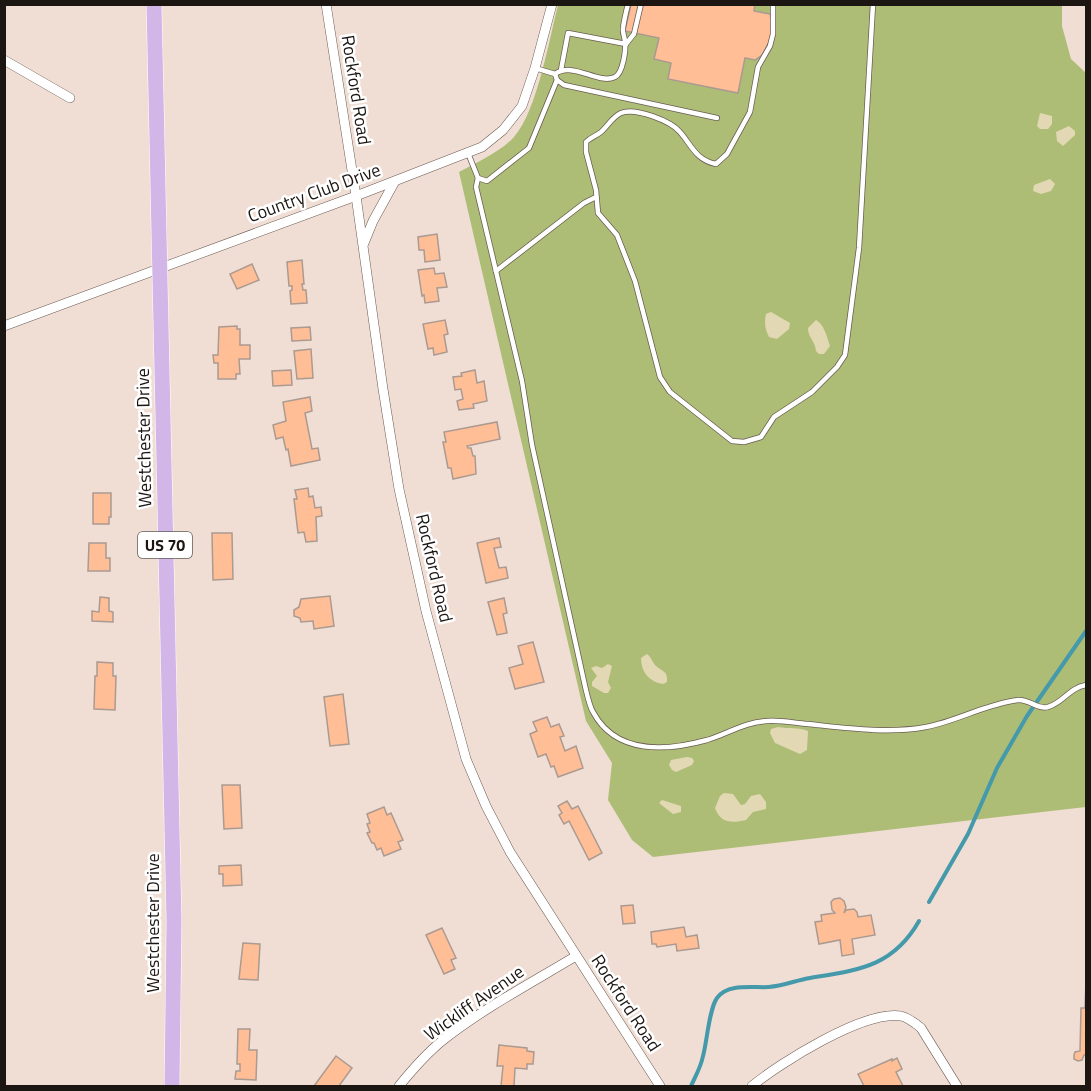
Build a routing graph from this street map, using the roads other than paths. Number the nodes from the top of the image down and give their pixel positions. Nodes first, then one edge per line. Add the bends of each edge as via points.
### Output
1 (154, 4) edge
2 (326, 4) edge
3 (552, 4) edge
4 (628, 4) edge
5 (641, 4) edge
6 (773, 4) edge
7 (873, 4) edge
8 (626, 44) junction
9 (4, 60) edge
10 (535, 68) junction
11 (561, 70) junction
12 (555, 74) junction
13 (558, 80) junction
14 (70, 98) dead end
15 (717, 118) dead end
16 (468, 153) junction
17 (478, 178) junction
18 (395, 181) junction
19 (356, 196) junction
20 (596, 197) junction
21 (363, 245) junction
22 (161, 268) junction
23 (496, 272) junction
24 (4, 326) edge
25 (1086, 685) edge
26 (576, 956) junction
27 (172, 1086) edge
28 (399, 1086) edge
29 (660, 1086) edge
30 (752, 1086) edge
31 (957, 1086) edge

1 - 22 main road, Westchester Drive / US 70
2 - 19 street, Rockford Road
3 - 10 street, Country Club Drive
4 - 8 lane via 622,30
5 - 8 lane via 634,34
6 - 20 lane via 770,46 758,67 750,112 728,154 716,164 706,162 667,120 631,111 621,113 586,142
7 - 20 lane via 859,248 845,355 812,392 774,417 761,437 732,441 670,392 660,377 635,281 617,235 598,213
8 - 11 lane via 620,73 615,77 607,79
8 - 11 lane via 568,33
9 - 14 street
10 - 12 lane
10 - 16 street, Country Club Drive via 514,118 482,147
11 - 12 lane
12 - 13 lane
13 - 15 lane via 564,85
13 - 17 lane via 529,148 487,181
16 - 17 lane
16 - 18 street, Country Club Drive
17 - 23 lane via 476,187
18 - 19 street, Country Club Drive
18 - 21 street
19 - 21 street, Rockford Road
19 - 22 street, Country Club Drive
20 - 23 lane
21 - 26 street, Rockford Road via 399,489 426,611 466,759 510,852
22 - 24 street, Country Club Drive
22 - 27 main road, Westchester Drive / US 70 via 174,921
23 - 25 lane via 585,686 593,712 622,741 652,748 675,747 768,720 885,730 926,727 1020,700 1047,708 1073,688
26 - 28 street, Wickliff Avenue via 442,1041
26 - 29 street, Rockford Road
30 - 31 street via 793,1056 825,1039 887,1016 902,1016 921,1028

